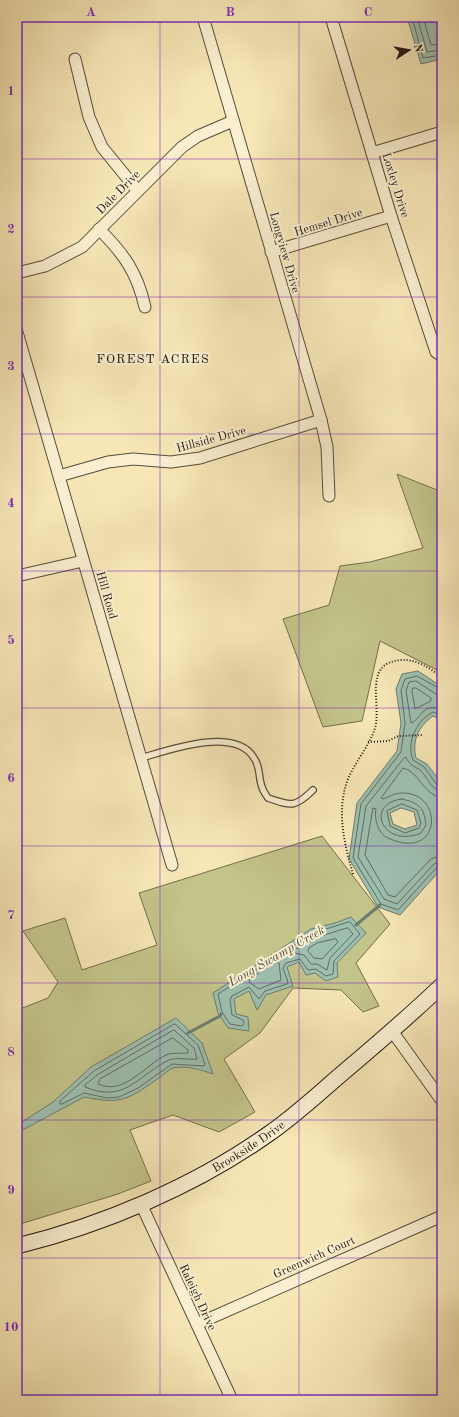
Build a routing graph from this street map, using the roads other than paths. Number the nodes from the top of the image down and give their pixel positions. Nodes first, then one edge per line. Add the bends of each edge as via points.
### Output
1 (203, 17) edge
2 (331, 17) edge
3 (75, 59) dead end
4 (233, 121) junction
5 (442, 132) edge
6 (372, 152) junction
7 (137, 190) junction
8 (392, 216) junction
9 (99, 228) junction
10 (271, 252) junction
11 (17, 273) edge
12 (145, 307) dead end
13 (17, 332) edge
14 (442, 356) edge
15 (321, 420) junction
16 (59, 476) junction
17 (329, 496) dead end
18 (84, 561) junction
19 (17, 576) edge
20 (140, 758) junction
21 (313, 790) dead end
22 (172, 865) dead end
23 (442, 985) edge
24 (392, 1031) junction
25 (442, 1101) edge
26 (141, 1204) junction
27 (442, 1216) edge
28 (17, 1246) edge
29 (197, 1324) junction
30 (232, 1400) edge

1 - 4 street, Longview Drive
2 - 6 street, Loxley Drive
3 - 7 street via 89,117 102,147
4 - 7 street, Dale Drive via 198,136
4 - 10 street, Longview Drive
5 - 6 street
6 - 8 street, Loxley Drive
7 - 9 street, Dale Drive
8 - 10 street, Hemsel Drive
8 - 14 street, Loxley Drive via 436,352
9 - 11 street, Dale Drive via 82,247 64,257 45,266
9 - 12 street via 120,250 132,268
10 - 15 street, Longview Drive
13 - 16 street, Hill Road
15 - 16 street, Hillside Drive via 200,458 171,462 133,459 108,462
15 - 17 street, Longview Drive via 327,447
16 - 18 street, Hill Road
18 - 19 street
18 - 20 street, Hill Road
20 - 21 lane via 198,743 221,741 247,749 254,758 260,772 262,787 268,798 286,804 301,802
20 - 22 street, Hill Road
23 - 24 street, Brookside Drive
24 - 25 street
24 - 26 street, Brookside Drive via 267,1135 189,1181
26 - 28 street, Brookside Drive via 51,1238
26 - 29 street, Raleigh Drive
27 - 29 street, Greenwich Court
29 - 30 street, Raleigh Drive

